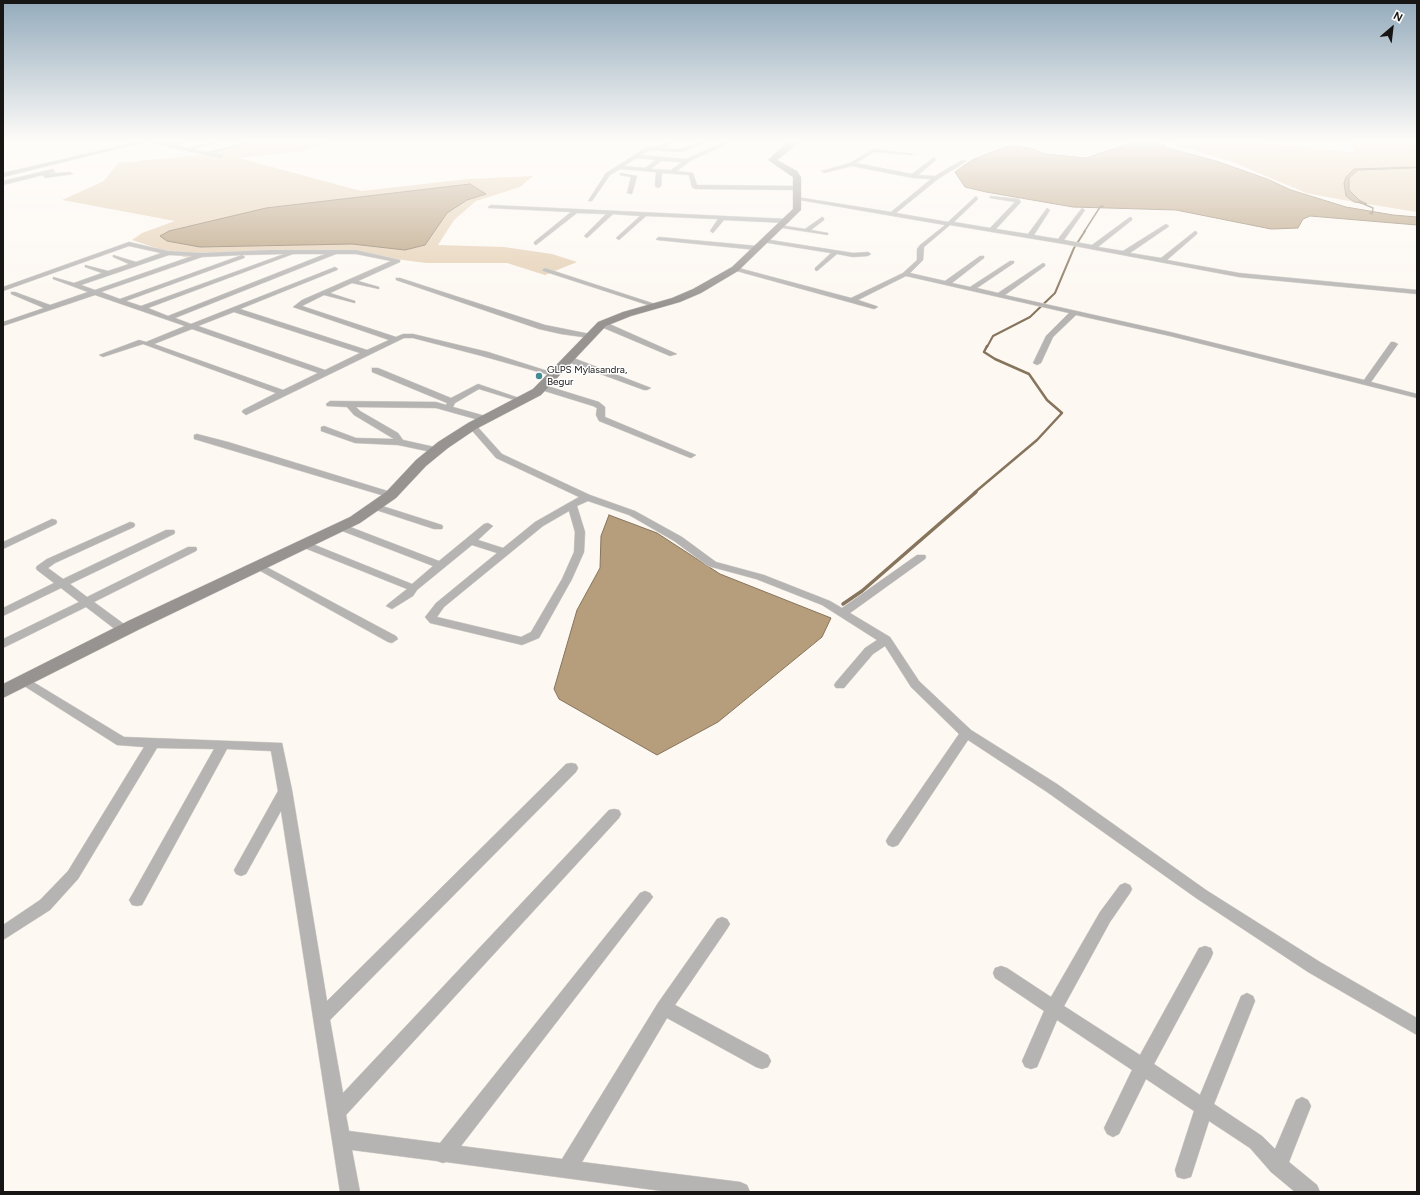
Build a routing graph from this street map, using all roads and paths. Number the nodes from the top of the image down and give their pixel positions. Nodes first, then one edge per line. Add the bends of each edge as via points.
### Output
1 (593, 196) edge
2 (798, 196) edge
3 (806, 196) edge
4 (914, 196) edge
5 (992, 197) dead end
6 (976, 198) dead end
7 (590, 200) dead end
8 (491, 207) dead end
9 (1047, 210) dead end
10 (1082, 210) dead end
11 (576, 211) junction
12 (611, 213) junction
13 (892, 214) junction
14 (644, 215) junction
15 (722, 218) junction
16 (822, 219) dead end
17 (1130, 219) dead end
18 (949, 223) junction
19 (783, 224) junction
20 (1166, 226) dead end
21 (992, 230) junction
22 (713, 231) dead end
23 (806, 231) junction
24 (1195, 233) dead end
25 (826, 234) dead end
26 (587, 236) dead end
27 (1030, 236) junction
28 (619, 238) dead end
29 (659, 239) dead end
30 (1060, 241) junction
31 (536, 243) dead end
32 (761, 244) junction
33 (1094, 247) junction
34 (337, 251) junction
35 (296, 252) junction
36 (168, 253) junction
37 (252, 253) junction
38 (835, 253) junction
39 (1125, 253) junction
40 (868, 254) dead end
41 (202, 255) junction
42 (115, 256) dead end
43 (982, 257) dead end
44 (1163, 260) junction
45 (1012, 262) dead end
46 (135, 264) junction
47 (1043, 265) dead end
48 (87, 266) dead end
49 (735, 269) junction
50 (817, 269) dead end
51 (335, 270) dead end
52 (379, 270) junction
53 (545, 270) dead end
54 (107, 273) junction
55 (905, 274) junction
56 (55, 278) dead end
57 (352, 281) junction
58 (947, 283) junction
59 (74, 285) junction
60 (377, 288) dead end
61 (3, 289) edge
62 (971, 289) junction
63 (95, 292) junction
64 (1417, 292) edge
65 (13, 293) dead end
66 (324, 293) junction
67 (1000, 295) junction
68 (120, 301) junction
69 (851, 301) junction
70 (354, 302) dead end
71 (656, 306) junction
72 (874, 307) dead end
73 (51, 308) junction
74 (142, 308) junction
75 (235, 310) junction
76 (1075, 312) junction
77 (169, 318) junction
78 (3, 324) edge
79 (602, 324) junction
80 (193, 326) junction
81 (590, 336) junction
82 (396, 339) junction
83 (142, 342) dead end
84 (1394, 344) dead end
85 (367, 353) junction
86 (673, 354) dead end
87 (102, 355) dead end
88 (568, 360) junction
89 (1037, 363) dead end
90 (375, 370) dead end
91 (326, 373) junction
92 (553, 374) junction
93 (1366, 383) junction
94 (541, 388) junction
95 (647, 388) dead end
96 (283, 393) junction
97 (1417, 396) edge
98 (521, 400) junction
99 (330, 404) dead end
100 (449, 405) junction
101 (351, 406) junction
102 (246, 412) dead end
103 (486, 419) junction
104 (472, 426) junction
105 (324, 429) dead end
106 (197, 437) dead end
107 (398, 442) junction
108 (436, 450) junction
109 (692, 455) dead end
110 (391, 495) junction
111 (587, 497) junction
112 (572, 505) junction
113 (376, 507) junction
114 (52, 522) dead end
115 (130, 525) dead end
116 (488, 526) dead end
117 (341, 527) junction
118 (438, 527) dead end
119 (170, 532) dead end
120 (471, 541) junction
121 (306, 545) junction
122 (3, 546) edge
123 (192, 549) dead end
124 (505, 552) junction
125 (921, 557) dead end
126 (259, 566) junction
127 (439, 566) junction
128 (62, 583) junction
129 (413, 588) junction
130 (87, 602) junction
131 (392, 606) dead end
132 (3, 612) edge
133 (842, 613) junction
134 (124, 630) junction
135 (392, 638) dead end
136 (886, 640) junction
137 (3, 644) edge
138 (24, 681) junction
139 (840, 684) dead end
140 (3, 692) edge
141 (966, 732) junction
142 (153, 743) junction
143 (223, 744) junction
144 (570, 768) dead end
145 (284, 790) junction
146 (614, 814) dead end
147 (893, 841) dead end
148 (242, 870) dead end
149 (1125, 889) dead end
150 (645, 896) dead end
151 (137, 900) dead end
152 (722, 924) dead end
153 (3, 933) edge
154 (1205, 953) dead end
155 (1001, 973) dead end
156 (1247, 1001) dead end
157 (664, 1008) junction
158 (1054, 1008) junction
159 (322, 1017) junction
160 (1417, 1027) edge
161 (762, 1061) dead end
162 (1030, 1061) dead end
163 (1143, 1067) junction
164 (1302, 1106) dead end
165 (1204, 1107) junction
166 (337, 1112) junction
167 (1113, 1128) dead end
168 (342, 1139) junction
169 (443, 1154) junction
170 (1278, 1165) junction
171 (567, 1169) junction
172 (1184, 1170) dead end
173 (350, 1192) edge
174 (740, 1192) edge
175 (1310, 1192) edge

1 - 7 street
2 - 19 street via 797,210
3 - 13 street
4 - 13 street
5 - 21 street via 1019,201
6 - 18 street
8 - 11 street
9 - 27 street
10 - 30 street
11 - 12 street
11 - 31 street
12 - 14 street
12 - 26 street
13 - 18 street
14 - 15 street
14 - 28 street
15 - 19 street
15 - 22 street
16 - 23 street
17 - 33 street
18 - 21 street
18 - 55 street via 922,246 920,260
19 - 23 street
19 - 32 street
20 - 39 street
21 - 27 street
23 - 25 street
24 - 44 street
27 - 30 street
29 - 32 street
30 - 33 street
32 - 38 street
32 - 49 street
33 - 39 street
34 - 35 street
34 - 52 street via 398,260
34 - 77 street
35 - 37 street
35 - 74 street
36 - 41 street
36 - 46 street
36 - 61 street via 129,244
37 - 41 street
37 - 68 street
38 - 40 street via 853,256
38 - 50 street
39 - 44 street
41 - 63 street
42 - 46 street
43 - 58 street
44 - 64 street via 1240,275
45 - 62 street
46 - 54 street
47 - 67 street
48 - 54 street
49 - 69 street
49 - 71 street via 697,291
51 - 75 street
52 - 57 street
52 - 81 street via 548,329
53 - 71 street
54 - 59 street
55 - 58 street
55 - 69 street
56 - 59 street
57 - 60 street
57 - 66 street
58 - 62 street
59 - 63 street
62 - 67 street
63 - 68 street
63 - 73 street
65 - 73 street
66 - 70 street
66 - 82 street via 300,303 297,307
67 - 76 street
68 - 74 street
69 - 72 street
71 - 79 street
73 - 78 street
74 - 77 street
75 - 80 street
75 - 85 street
76 - 89 street via 1050,336
76 - 93 street
77 - 80 street
79 - 81 street
79 - 86 street
80 - 91 street
80 - 96 street via 147,344
81 - 88 street
82 - 85 street
82 - 92 street via 413,336
83 - 87 street
84 - 93 street
85 - 91 street
88 - 92 street
88 - 95 street
90 - 100 street
91 - 96 street
92 - 94 street
93 - 97 street
94 - 98 street
94 - 109 street via 596,404 601,407 602,419
96 - 102 street
98 - 100 street via 478,386
98 - 103 street
99 - 101 street
100 - 101 street
100 - 103 street
101 - 107 street via 357,413 399,438
103 - 104 street
104 - 108 street
104 - 111 street via 499,456
105 - 107 street via 355,440
106 - 110 street
107 - 108 street
108 - 110 street
110 - 113 street
111 - 112 street
111 - 133 street via 632,513 678,539 712,564 760,578 826,603
112 - 124 street via 538,524
112 - 124 street via 580,532 579,552 535,636 522,641 434,620 431,617 436,609
113 - 117 street
113 - 118 street
114 - 122 street
115 - 128 street via 41,568
116 - 120 street
117 - 121 street
117 - 127 street
119 - 128 street
120 - 124 street
120 - 127 street
121 - 126 street
121 - 129 street
123 - 130 street
125 - 133 street
126 - 134 street
126 - 135 street
127 - 129 street
128 - 130 street
128 - 132 street
129 - 131 street
130 - 134 street
130 - 137 street
133 - 136 street
134 - 138 street
136 - 139 street via 869,651
136 - 141 street via 915,684
138 - 140 street
138 - 142 street via 122,742
141 - 147 street
141 - 160 street via 1052,788 1201,894 1314,967
142 - 143 street
142 - 153 street via 73,875 44,905
143 - 145 street via 277,746
143 - 151 street
144 - 159 street
145 - 148 street
145 - 159 street
146 - 166 street
149 - 158 street via 1105,917
150 - 169 street
152 - 157 street
154 - 163 street
155 - 158 street
156 - 165 street
157 - 161 street
157 - 171 street
158 - 162 street
158 - 163 street
159 - 166 street
163 - 165 street
163 - 167 street
164 - 170 street
165 - 170 street via 1256,1142
165 - 172 street
166 - 168 street
168 - 169 street
168 - 173 street
169 - 171 street
170 - 175 street
171 - 174 street

